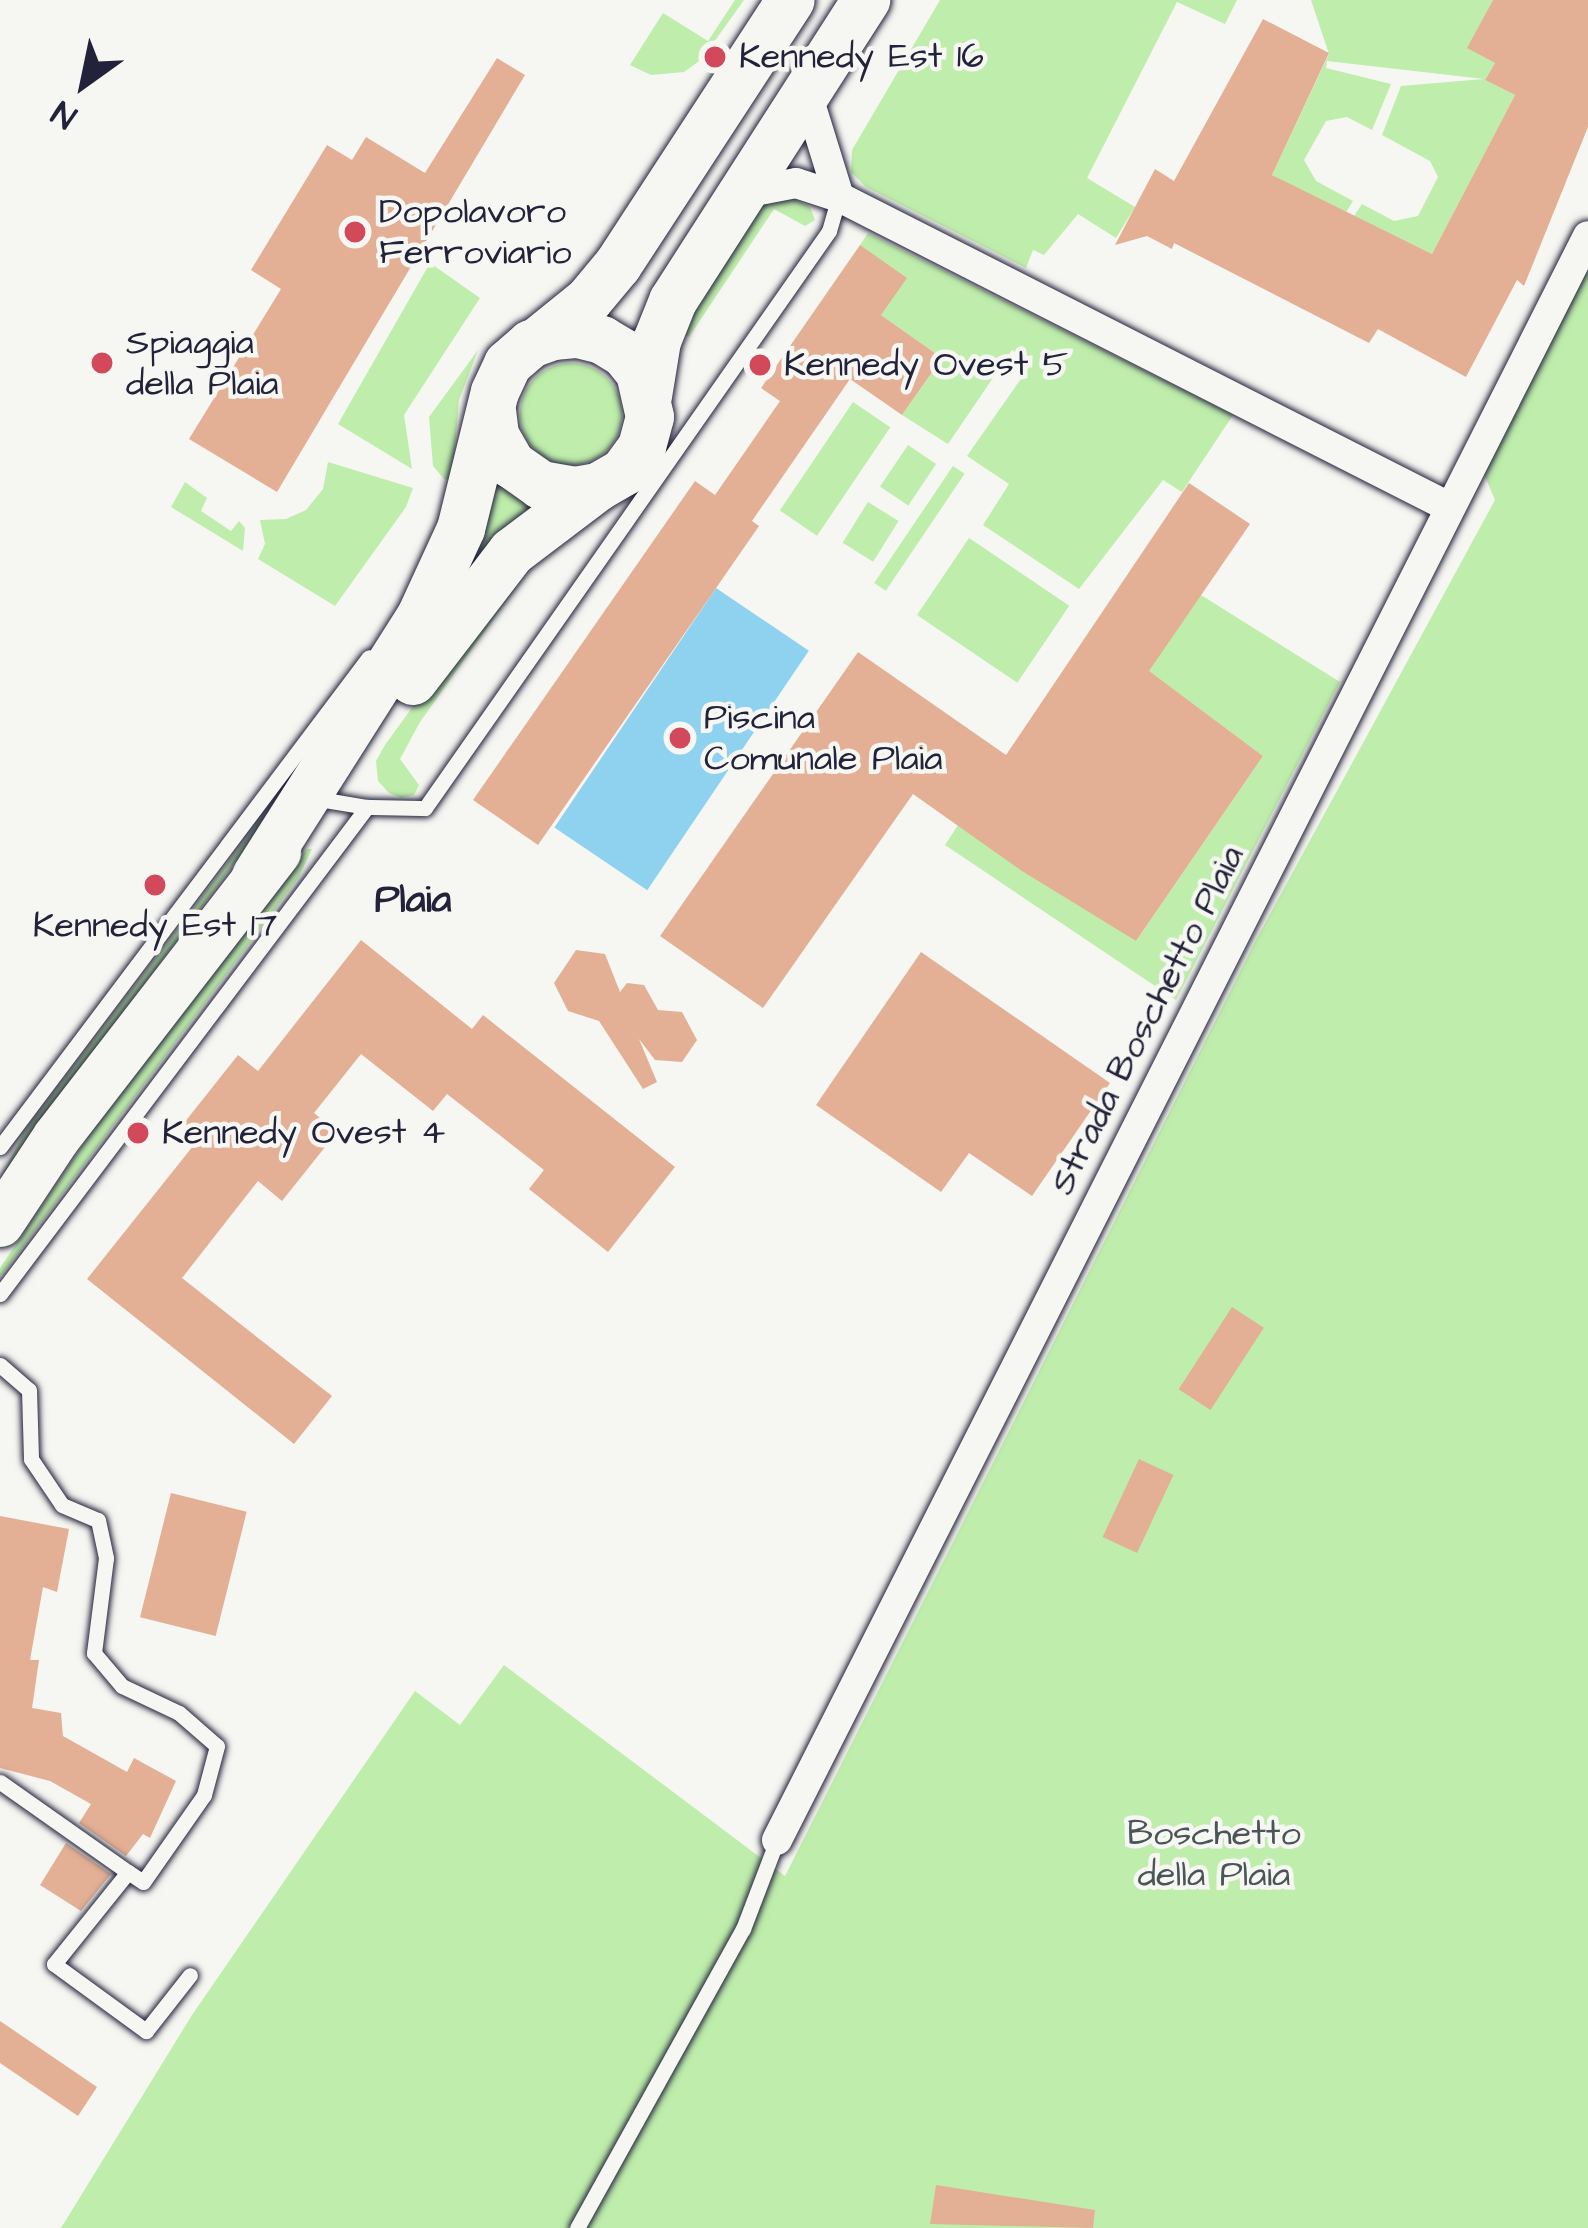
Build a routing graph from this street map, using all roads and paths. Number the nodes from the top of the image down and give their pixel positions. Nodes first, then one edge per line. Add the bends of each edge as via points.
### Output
1 (791, 0) edge
2 (866, 0) edge
3 (808, 97) junction
4 (744, 194) junction
5 (839, 197) junction
6 (1588, 236) edge
7 (541, 339) junction
8 (648, 396) junction
9 (492, 412) junction
10 (598, 487) junction
11 (1449, 507) junction
12 (446, 560) junction
13 (391, 630) dead end
14 (377, 647) dead end
15 (346, 804) junction
16 (256, 876) junction
17 (0, 1147) edge
18 (0, 1223) edge
19 (0, 1294) edge
20 (0, 1365) edge
21 (0, 1782) edge
22 (777, 1840) joint
23 (128, 1872) junction
24 (190, 1975) dead end
25 (578, 2228) edge

1 - 7 main road via 618,265
2 - 3 main road
3 - 4 main road
3 - 5 street
4 - 5 street via 796,183
4 - 8 main road via 673,301
5 - 11 street
5 - 15 lane via 829,231 425,808
6 - 11 street, Strada Boschetto Plaia
7 - 8 main road via 578,334 613,346 640,373
7 - 9 main road via 508,364
8 - 10 main road via 643,447 624,472
9 - 10 main road via 505,456 530,480 563,491
9 - 12 main road
10 - 15 main road via 512,552
11 - 22 street, Strada Boschetto Plaia
12 - 13 lane
12 - 16 main road via 399,652
14 - 17 lane
15 - 16 main road
15 - 19 lane
16 - 18 main road
20 - 23 lane via 29,1390 31,1459 62,1504 98,1520 106,1558 94,1653 122,1686 179,1713 217,1746 204,1795 143,1882
21 - 23 lane
22 - 25 lane via 742,1929
23 - 24 lane via 54,1964 146,2031

